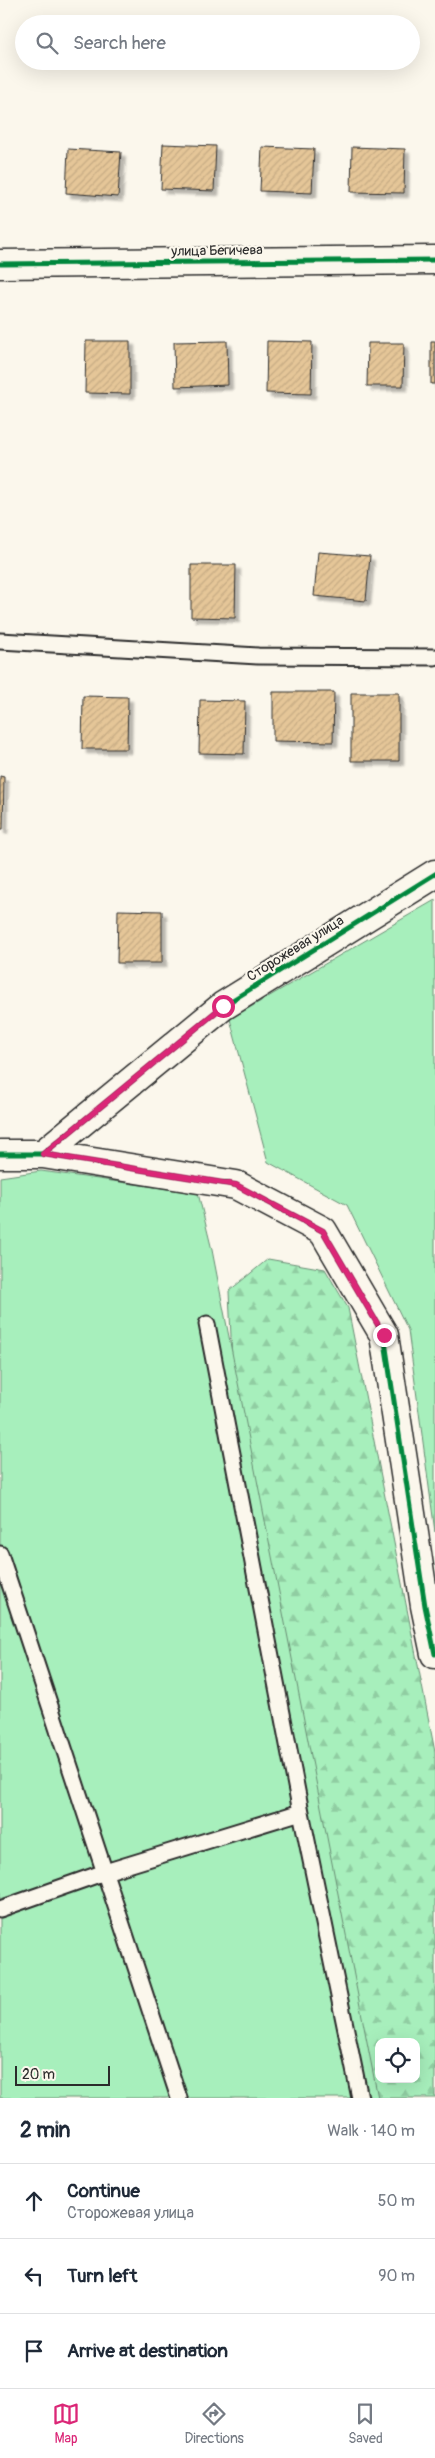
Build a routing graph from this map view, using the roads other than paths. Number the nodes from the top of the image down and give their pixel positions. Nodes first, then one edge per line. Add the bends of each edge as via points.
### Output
1 (435, 260) edge
2 (0, 264) edge
3 (0, 641) edge
4 (435, 657) edge
5 (435, 874) edge
6 (0, 1154) edge
7 (43, 1154) junction
8 (207, 1324) dead end
9 (0, 1554) edge
10 (435, 1654) edge
11 (301, 1812) junction
12 (105, 1872) junction
13 (0, 1909) edge
14 (179, 2098) edge
15 (360, 2098) edge

1 - 2 street, улица Бегичева
3 - 4 lane via 258,656
5 - 7 street, Сторожевая улица via 223,1006
6 - 7 street
7 - 10 street via 236,1185 323,1231 384,1335
8 - 11 lane
9 - 12 lane
11 - 12 lane
11 - 15 lane
12 - 13 lane
12 - 14 lane

